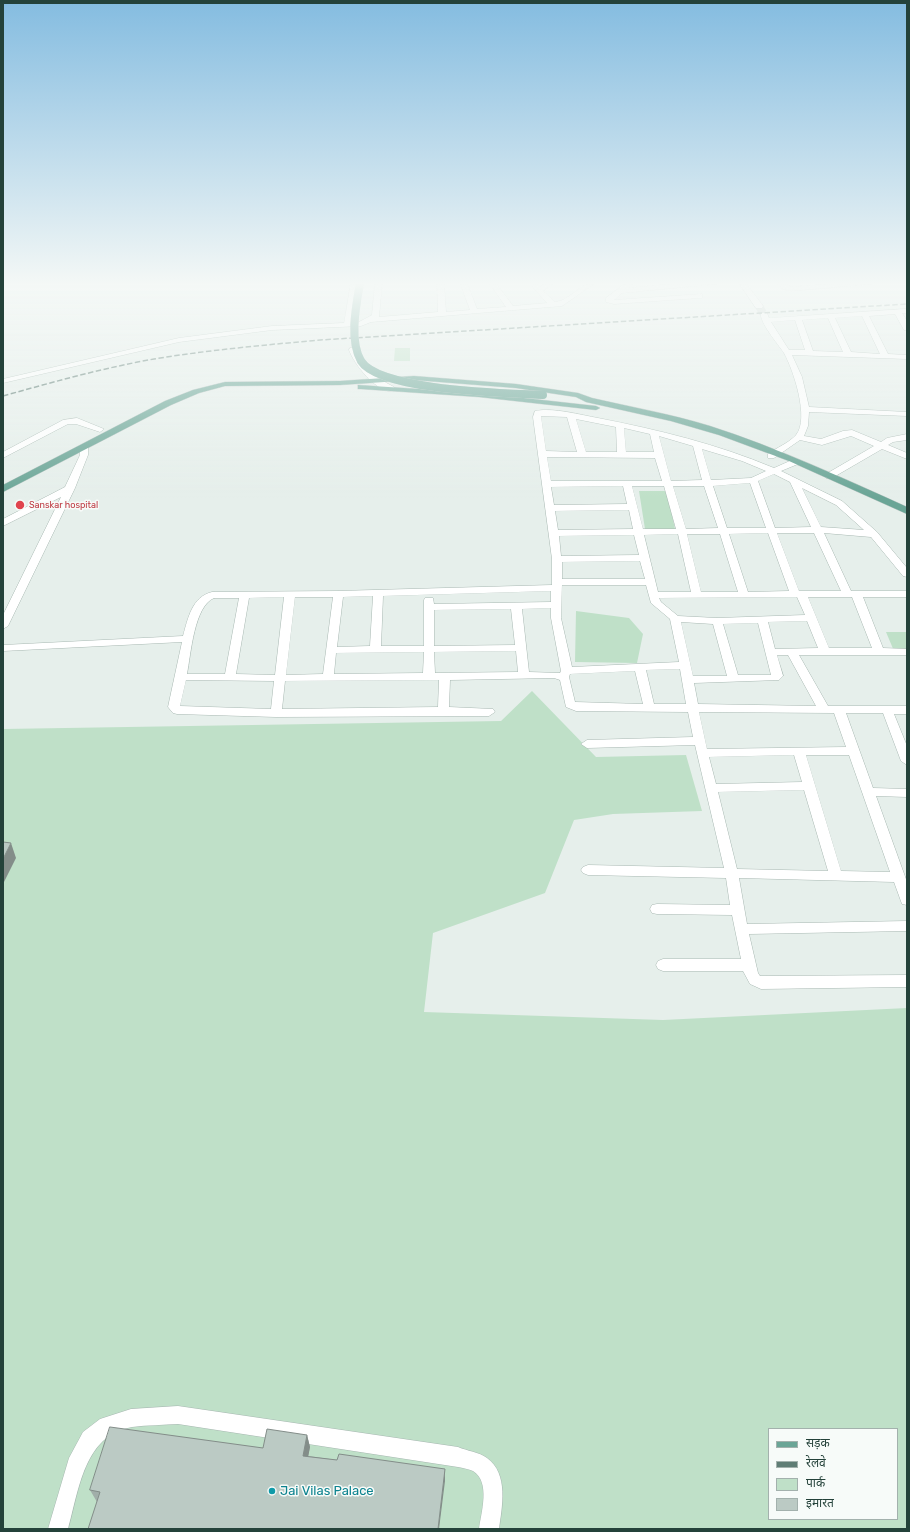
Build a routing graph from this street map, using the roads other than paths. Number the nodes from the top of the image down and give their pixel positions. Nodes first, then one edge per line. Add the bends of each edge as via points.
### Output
1 (111, 354) edge
2 (355, 354) edge
3 (360, 354) edge
4 (788, 354) edge
5 (857, 354) edge
6 (885, 356) joint
7 (907, 356) edge
8 (376, 380) junction
9 (3, 381) edge
10 (340, 383) junction
11 (392, 389) junction
12 (587, 403) junction
13 (805, 409) junction
14 (907, 414) edge
15 (571, 415) junction
16 (620, 426) junction
17 (100, 429) dead end
18 (654, 432) junction
19 (799, 437) junction
20 (907, 437) edge
21 (696, 443) junction
22 (881, 444) junction
23 (84, 448) junction
24 (543, 454) junction
25 (582, 454) junction
26 (3, 455) edge
27 (622, 455) junction
28 (659, 455) junction
29 (773, 455) junction
30 (907, 456) edge
31 (793, 463) junction
32 (773, 471) junction
33 (829, 476) junction
34 (752, 480) junction
35 (794, 480) junction
36 (547, 484) junction
37 (627, 484) junction
38 (667, 484) junction
39 (707, 484) junction
40 (70, 488) junction
41 (3, 490) edge
42 (633, 507) junction
43 (550, 508) junction
44 (907, 511) edge
45 (907, 516) edge
46 (3, 523) edge
47 (818, 530) junction
48 (725, 531) junction
49 (772, 531) junction
50 (682, 532) junction
51 (554, 533) junction
52 (639, 533) junction
53 (874, 534) junction
54 (645, 558) junction
55 (557, 559) junction
56 (907, 574) edge
57 (650, 582) junction
58 (557, 585) junction
59 (429, 591) junction
60 (290, 593) junction
61 (378, 593) junction
62 (245, 594) junction
63 (338, 594) junction
64 (744, 594) junction
65 (798, 594) junction
66 (907, 594) edge
67 (653, 595) junction
68 (697, 595) junction
69 (852, 595) junction
70 (516, 605) junction
71 (555, 605) junction
72 (430, 607) junction
73 (810, 618) junction
74 (675, 619) junction
75 (762, 620) junction
76 (717, 621) junction
77 (4, 622) edge
78 (188, 639) junction
79 (3, 648) edge
80 (521, 648) junction
81 (429, 649) junction
82 (331, 650) junction
83 (375, 650) junction
84 (791, 651) junction
85 (825, 651) junction
86 (879, 651) junction
87 (771, 652) junction
88 (907, 652) edge
89 (685, 665) junction
90 (640, 667) junction
91 (565, 674) junction
92 (524, 675) junction
93 (181, 677) junction
94 (328, 677) junction
95 (429, 677) junction
96 (445, 677) junction
97 (230, 678) junction
98 (280, 678) junction
99 (733, 679) junction
100 (688, 680) junction
101 (649, 707) junction
102 (693, 709) junction
103 (824, 709) junction
104 (839, 710) junction
105 (888, 710) junction
106 (907, 710) edge
107 (443, 711) junction
108 (489, 712) dead end
109 (276, 713) junction
110 (587, 744) dead end
111 (701, 747) junction
112 (904, 749) edge
113 (853, 750) junction
114 (799, 751) junction
115 (907, 761) edge
116 (810, 786) junction
117 (712, 788) junction
118 (868, 792) junction
119 (907, 792) edge
120 (588, 870) dead end
121 (732, 875) junction
122 (836, 876) junction
123 (902, 880) edge
124 (907, 900) edge
125 (657, 909) dead end
126 (737, 910) junction
127 (907, 926) edge
128 (741, 929) junction
129 (664, 965) dead end
130 (749, 965) junction
131 (907, 981) edge
132 (58, 1529) edge
133 (489, 1529) edge

1 - 9 street
2 - 8 street via 359,365
3 - 12 main road, bridge via 368,368 383,376 414,385 543,395 551,399
4 - 13 street via 798,375
5 - 6 street
6 - 7 street
8 - 10 main road
8 - 11 street
8 - 12 main road via 414,378 516,386 578,396
10 - 11 main road via 348,386
10 - 23 main road via 207,386 162,406
11 - 12 main road
12 - 29 main road via 735,442
13 - 14 street
13 - 19 street via 804,427
15 - 16 street
15 - 24 street via 537,415
15 - 25 street
16 - 18 street
16 - 27 street
17 - 26 street via 77,422 66,422
18 - 21 street
18 - 28 street
19 - 22 street via 822,442 849,432
19 - 29 street
20 - 22 street via 894,438
21 - 32 street
21 - 39 street
22 - 30 street
22 - 33 street
23 - 40 street via 84,455
23 - 41 main road
24 - 25 street
24 - 36 street
25 - 27 street
27 - 28 street
28 - 38 street
29 - 31 main road
31 - 32 street
31 - 33 main road
31 - 45 main road
32 - 34 street
32 - 35 street
33 - 44 main road
34 - 39 street
34 - 49 street
35 - 47 street
35 - 53 street via 839,503
36 - 37 street
36 - 43 street
37 - 38 street
37 - 42 street
38 - 39 street
38 - 50 street
39 - 48 street
40 - 46 street
40 - 77 street
42 - 43 street
42 - 52 street
43 - 51 street
47 - 49 street
47 - 53 street
47 - 69 street
48 - 49 street
48 - 50 street
48 - 64 street
49 - 65 street
50 - 52 street
50 - 68 street
51 - 52 street
51 - 55 street
52 - 54 street
53 - 56 street
54 - 55 street
54 - 57 street
55 - 58 street
57 - 58 street
57 - 67 street
58 - 59 street
58 - 71 street
59 - 61 street
59 - 72 street
60 - 62 street
60 - 63 street
60 - 98 street
61 - 63 street
61 - 83 street
62 - 78 street via 204,597
62 - 97 street
63 - 82 street
64 - 65 street
64 - 68 street
65 - 69 street
65 - 73 street
66 - 69 street
67 - 68 street
67 - 74 street via 658,606 671,612
69 - 86 street
70 - 71 street
70 - 72 street
70 - 80 street
71 - 91 street
72 - 81 street
73 - 75 street
73 - 85 street
74 - 76 street
74 - 89 street
75 - 76 street
75 - 87 street
76 - 99 street
78 - 79 street
78 - 93 street
80 - 81 street
80 - 92 street
81 - 83 street
81 - 95 street
82 - 83 street
82 - 94 street
84 - 85 street
84 - 87 street
84 - 103 street
85 - 86 street
86 - 88 street
87 - 99 street via 777,676 775,678
89 - 90 street
89 - 100 street
90 - 91 street
90 - 101 street
91 - 92 street
91 - 101 street via 570,704 576,707
92 - 96 street
93 - 97 street
93 - 109 street via 174,707 177,710
94 - 95 street
94 - 98 street
95 - 96 street
96 - 107 street
97 - 98 street
98 - 109 street
99 - 100 street
100 - 102 street
101 - 102 street
102 - 103 street
102 - 111 street
103 - 104 street
104 - 105 street
104 - 113 street
105 - 106 street
105 - 112 street
107 - 108 street
107 - 109 street
110 - 111 street
111 - 114 street
111 - 117 street
112 - 115 street
113 - 114 street
113 - 118 street
114 - 116 street
116 - 117 street
116 - 122 street
117 - 121 street
118 - 119 street
118 - 123 street
120 - 121 street
121 - 122 street
121 - 126 street
122 - 123 street
123 - 124 street
125 - 126 street
126 - 128 street
127 - 128 street
128 - 130 street
129 - 130 street
130 - 131 street via 751,975 761,983
132 - 133 street via 79,1458 90,1439 107,1426 130,1418 178,1415 458,1457 481,1464 491,1478

